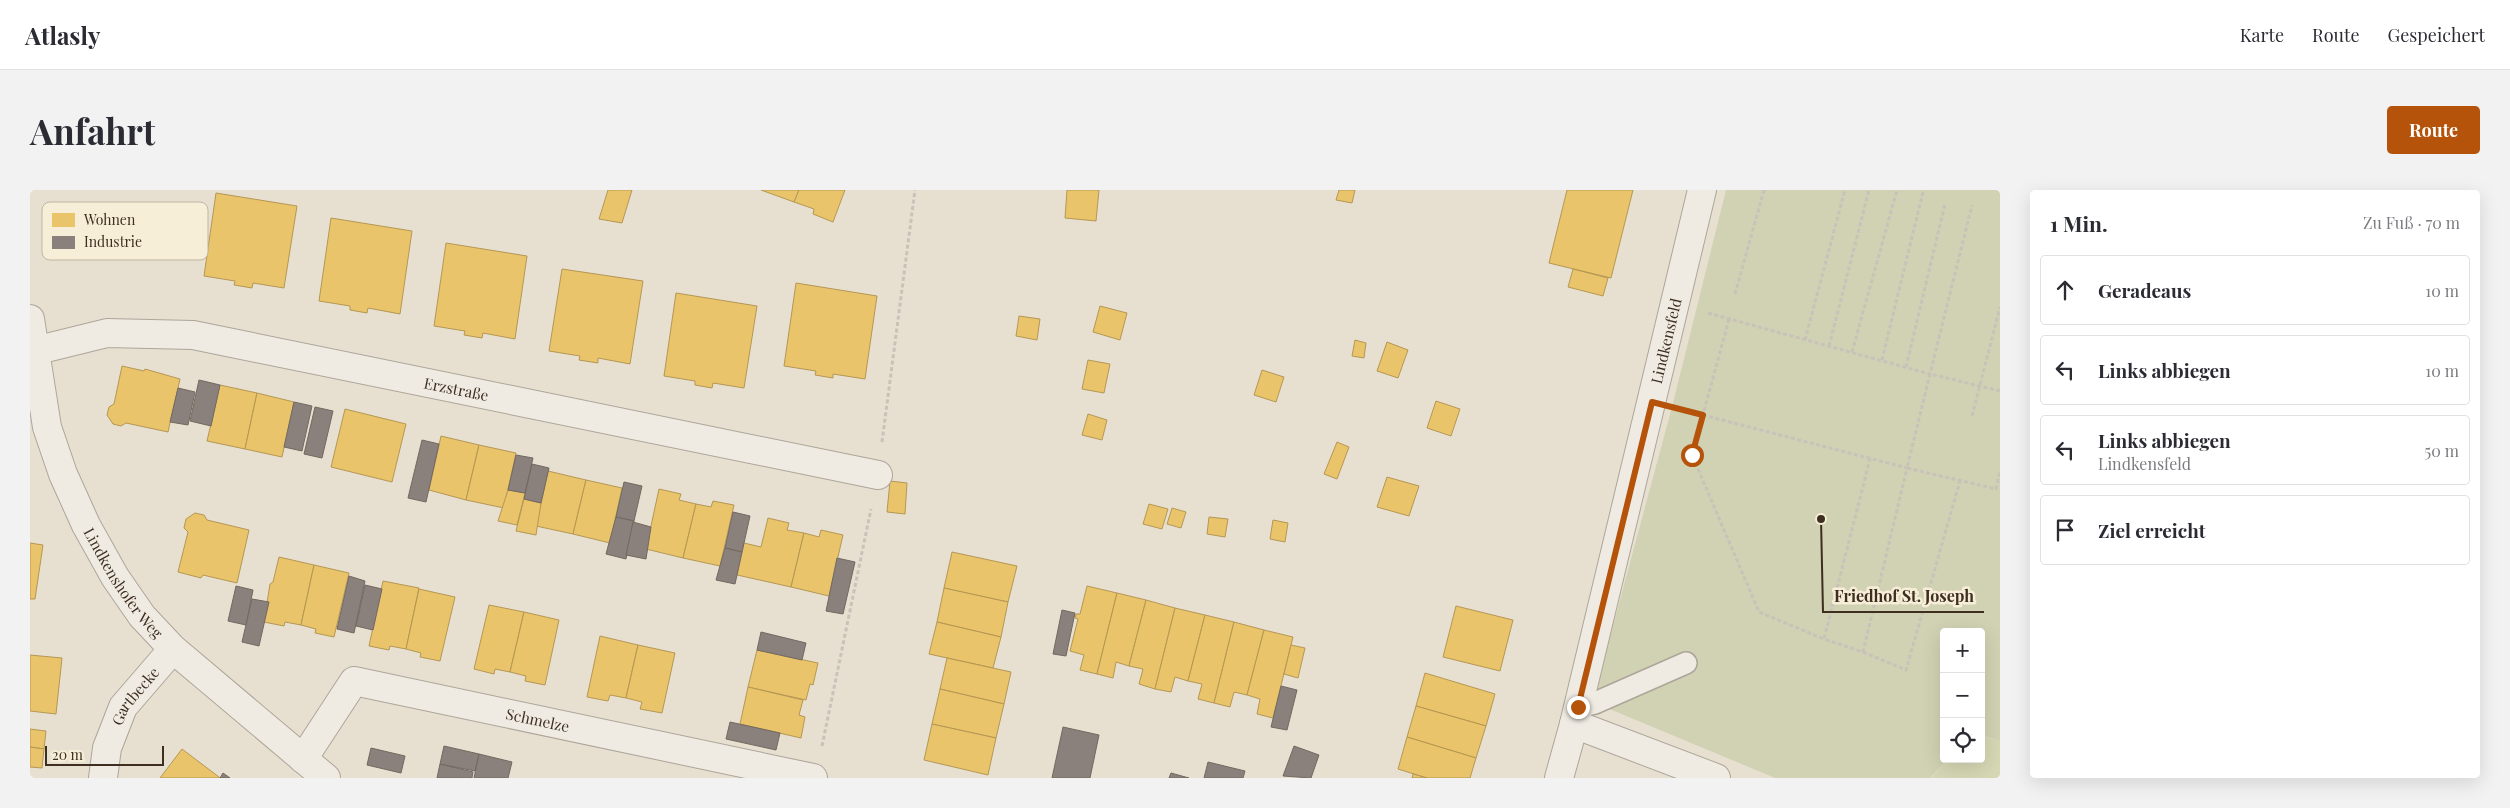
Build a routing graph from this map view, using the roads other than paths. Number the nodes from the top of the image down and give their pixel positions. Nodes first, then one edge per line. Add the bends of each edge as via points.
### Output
1 (1702, 190) edge
2 (30, 319) edge
3 (34, 351) junction
4 (878, 475) dead end
5 (172, 649) junction
6 (1686, 663) dead end
7 (1576, 715) junction
8 (303, 759) junction
9 (103, 778) edge
10 (326, 778) edge
11 (813, 778) edge
12 (1558, 778) edge
13 (1716, 778) edge

1 - 7 street, Lindkensfeld
2 - 3 street, Lindkenshofer Weg
3 - 4 street, Erzstraße via 107,333 193,335
3 - 5 street, Lindkenshofer Weg via 47,427 63,474 86,525 115,577 142,616
5 - 8 street, Lindkenshofer Weg
5 - 9 street, Gartbecke via 123,707 107,748
6 - 7 lane
7 - 12 street, Lindkensfeld
7 - 13 street
8 - 10 street, Lindkenshofer Weg
8 - 11 street, Schmelze via 354,681

